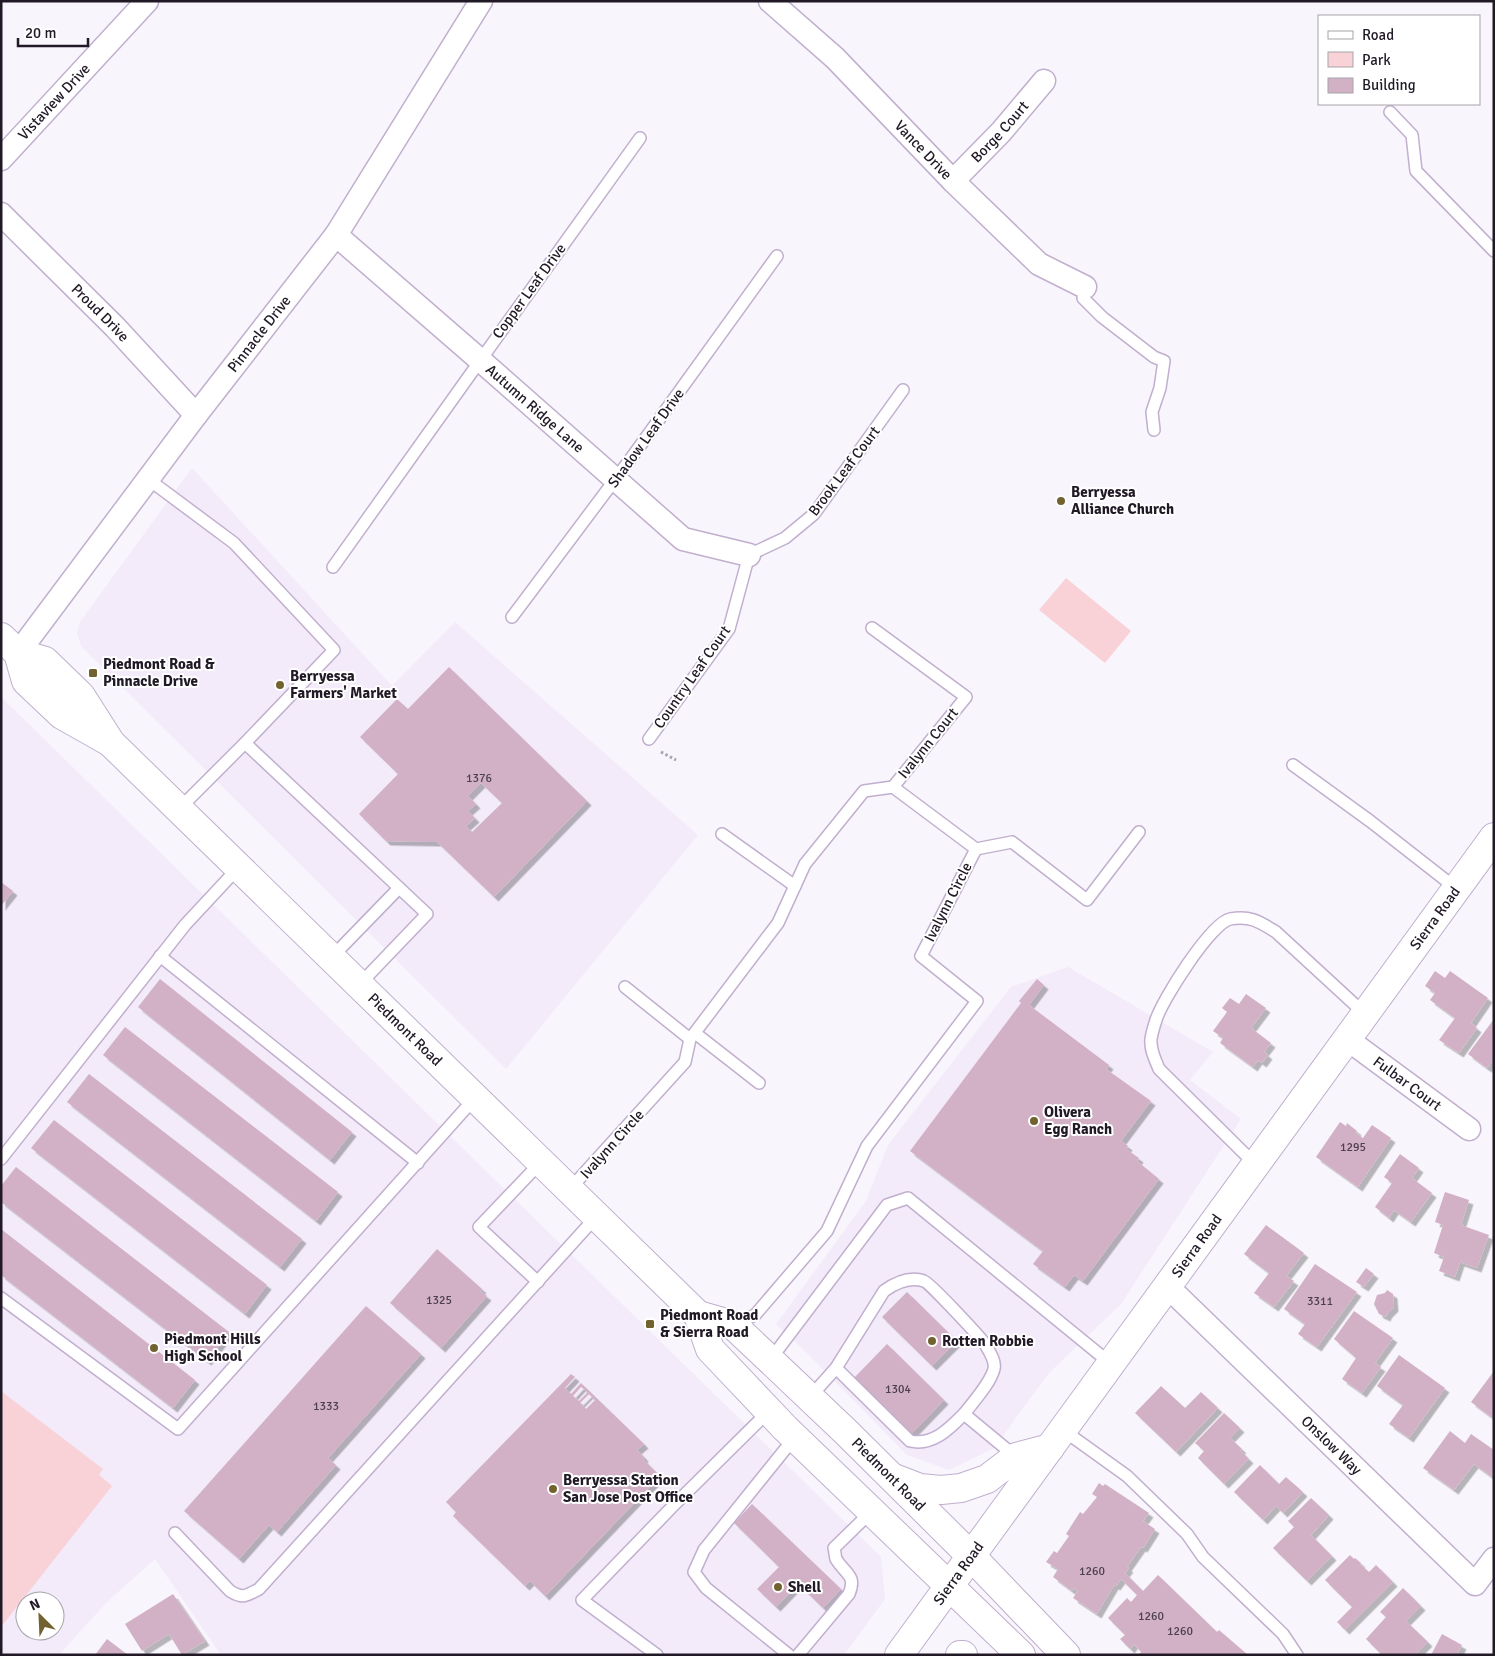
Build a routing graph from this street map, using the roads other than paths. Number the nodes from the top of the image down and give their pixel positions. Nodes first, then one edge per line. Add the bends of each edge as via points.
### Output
1 (147, 1) edge
2 (481, 1) edge
3 (770, 1) edge
4 (1044, 81) dead end
5 (1390, 112) dead end
6 (640, 138) dead end
7 (1, 159) edge
8 (953, 181) junction
9 (1, 214) edge
10 (336, 235) junction
11 (1494, 251) edge
12 (777, 256) dead end
13 (1085, 287) joint
14 (480, 360) junction
15 (903, 390) dead end
16 (196, 415) junction
17 (1154, 430) dead end
18 (148, 479) junction
19 (615, 480) junction
20 (748, 555) junction
21 (333, 566) dead end
22 (512, 617) dead end
23 (872, 628) dead end
24 (10, 645) edge
25 (649, 739) dead end
26 (245, 743) junction
27 (1293, 764) dead end
28 (893, 787) junction
29 (179, 808) junction
30 (1139, 832) dead end
31 (722, 834) dead end
32 (1494, 837) edge
33 (976, 849) junction
34 (239, 867) junction
35 (795, 886) junction
36 (399, 888) junction
37 (1456, 888) junction
38 (160, 956) junction
39 (331, 958) junction
40 (359, 985) junction
41 (625, 987) dead end
42 (1365, 1014) junction
43 (692, 1036) junction
44 (1347, 1039) junction
45 (759, 1083) dead end
46 (475, 1098) junction
47 (1469, 1129) dead end
48 (1, 1159) edge
49 (541, 1162) junction
50 (418, 1163) junction
51 (1256, 1164) junction
52 (570, 1190) junction
53 (596, 1217) junction
54 (538, 1282) junction
55 (1167, 1286) junction
56 (1, 1298) edge
57 (698, 1315) junction
58 (733, 1326) junction
59 (770, 1360) junction
60 (1110, 1363) junction
61 (836, 1368) junction
62 (810, 1397) junction
63 (769, 1410) junction
64 (964, 1414) junction
65 (795, 1437) junction
66 (1057, 1439) junction
67 (1016, 1457) junction
68 (889, 1476) junction
69 (872, 1511) junction
70 (175, 1533) dead end
71 (971, 1556) junction
72 (1494, 1560) edge
73 (948, 1586) junction
74 (657, 1655) edge
75 (789, 1655) edge
76 (798, 1655) edge
77 (899, 1655) edge
78 (1021, 1655) edge
79 (1066, 1655) edge
80 (1297, 1655) edge

1 - 7 street, Vistaview Drive
2 - 10 street, Pinnacle Drive
3 - 8 street, Vance Drive via 835,58
4 - 8 street, Borge Court via 1001,132
5 - 11 lane via 1412,135 1416,171
6 - 14 lane, Copper Leaf Drive
8 - 13 street, Vance Drive via 1039,264
9 - 16 street, Proud Drive via 115,327
10 - 14 street, Autumn Ridge Lane
10 - 16 street, Pinnacle Drive
12 - 19 lane, Shadow Leaf Drive
13 - 17 lane via 1083,298 1102,317 1154,357 1164,361 1152,412
14 - 19 street, Autumn Ridge Lane
14 - 21 lane, Copper Leaf Drive
15 - 20 lane, Brook Leaf Court via 814,514 786,538
16 - 18 street, Pinnacle Drive
18 - 24 street, Pinnacle Drive
18 - 26 lane via 234,543 334,650
19 - 20 street, Autumn Ridge Lane via 683,539
19 - 22 lane, Shadow Leaf Drive
20 - 25 lane, Country Leaf Court via 729,628
23 - 28 lane, Ivalynn Court via 966,696
24 - 29 main road, Piedmont Road via 45,661 81,696 112,743
26 - 29 lane
26 - 36 lane
27 - 37 lane
28 - 33 lane, Ivalynn Circle
28 - 35 lane, Ivalynn Circle via 864,791 805,864
29 - 34 main road, Piedmont Road
30 - 33 lane via 1087,900 1012,842
31 - 35 lane
32 - 37 main road, Sierra Road
33 - 58 lane, Ivalynn Circle via 921,956 977,1001 868,1146 827,1231 755,1315
34 - 38 lane
34 - 39 main road, Piedmont Road
35 - 43 lane, Ivalynn Circle via 778,923
36 - 39 lane
36 - 40 lane via 427,914
37 - 42 main road, Sierra Road
38 - 48 lane
38 - 50 lane
39 - 40 main road, Piedmont Road
40 - 46 main road, Piedmont Road
41 - 43 lane
42 - 44 main road, Sierra Road
42 - 51 lane via 1261,922 1248,917 1227,919 1207,937 1172,988 1156,1020 1152,1052 1159,1069
43 - 45 lane
43 - 52 lane, Ivalynn Circle via 685,1062
44 - 47 street, Fulbar Court
44 - 51 main road, Sierra Road
46 - 49 main road, Piedmont Road
46 - 50 lane
49 - 52 main road, Piedmont Road
49 - 54 lane via 479,1227
50 - 56 lane via 178,1429
51 - 55 main road, Sierra Road
52 - 53 main road, Piedmont Road
53 - 54 lane
53 - 57 main road, Piedmont Road
54 - 70 lane via 259,1589 247,1596 237,1596
55 - 60 main road, Sierra Road
55 - 72 street, Onslow Way via 1476,1584
57 - 58 main road, Piedmont Road
57 - 63 main road, Piedmont Road via 710,1349
58 - 59 main road, Piedmont Road
59 - 60 lane via 887,1205 908,1198
59 - 62 main road, Piedmont Road
60 - 66 main road, Sierra Road
61 - 62 lane
61 - 64 lane via 910,1441 935,1438
61 - 64 lane via 884,1291 896,1282 925,1281 976,1334 992,1356 994,1368 985,1387
62 - 68 main road, Piedmont Road
63 - 65 main road, Piedmont Road
63 - 74 lane via 582,1600
64 - 67 lane
65 - 69 main road, Piedmont Road
65 - 75 lane via 704,1550 694,1572 706,1588
66 - 67 main road
66 - 71 main road, Sierra Road
66 - 80 lane via 1127,1476 1187,1534 1203,1557 1283,1634
67 - 68 main road via 988,1478 961,1488 920,1488
68 - 71 main road, Piedmont Road
69 - 73 main road, Piedmont Road
69 - 76 lane via 834,1548 835,1558 851,1578 849,1594
71 - 73 main road, Sierra Road
71 - 79 main road, Piedmont Road
73 - 77 main road, Sierra Road
73 - 78 main road, Piedmont Road

